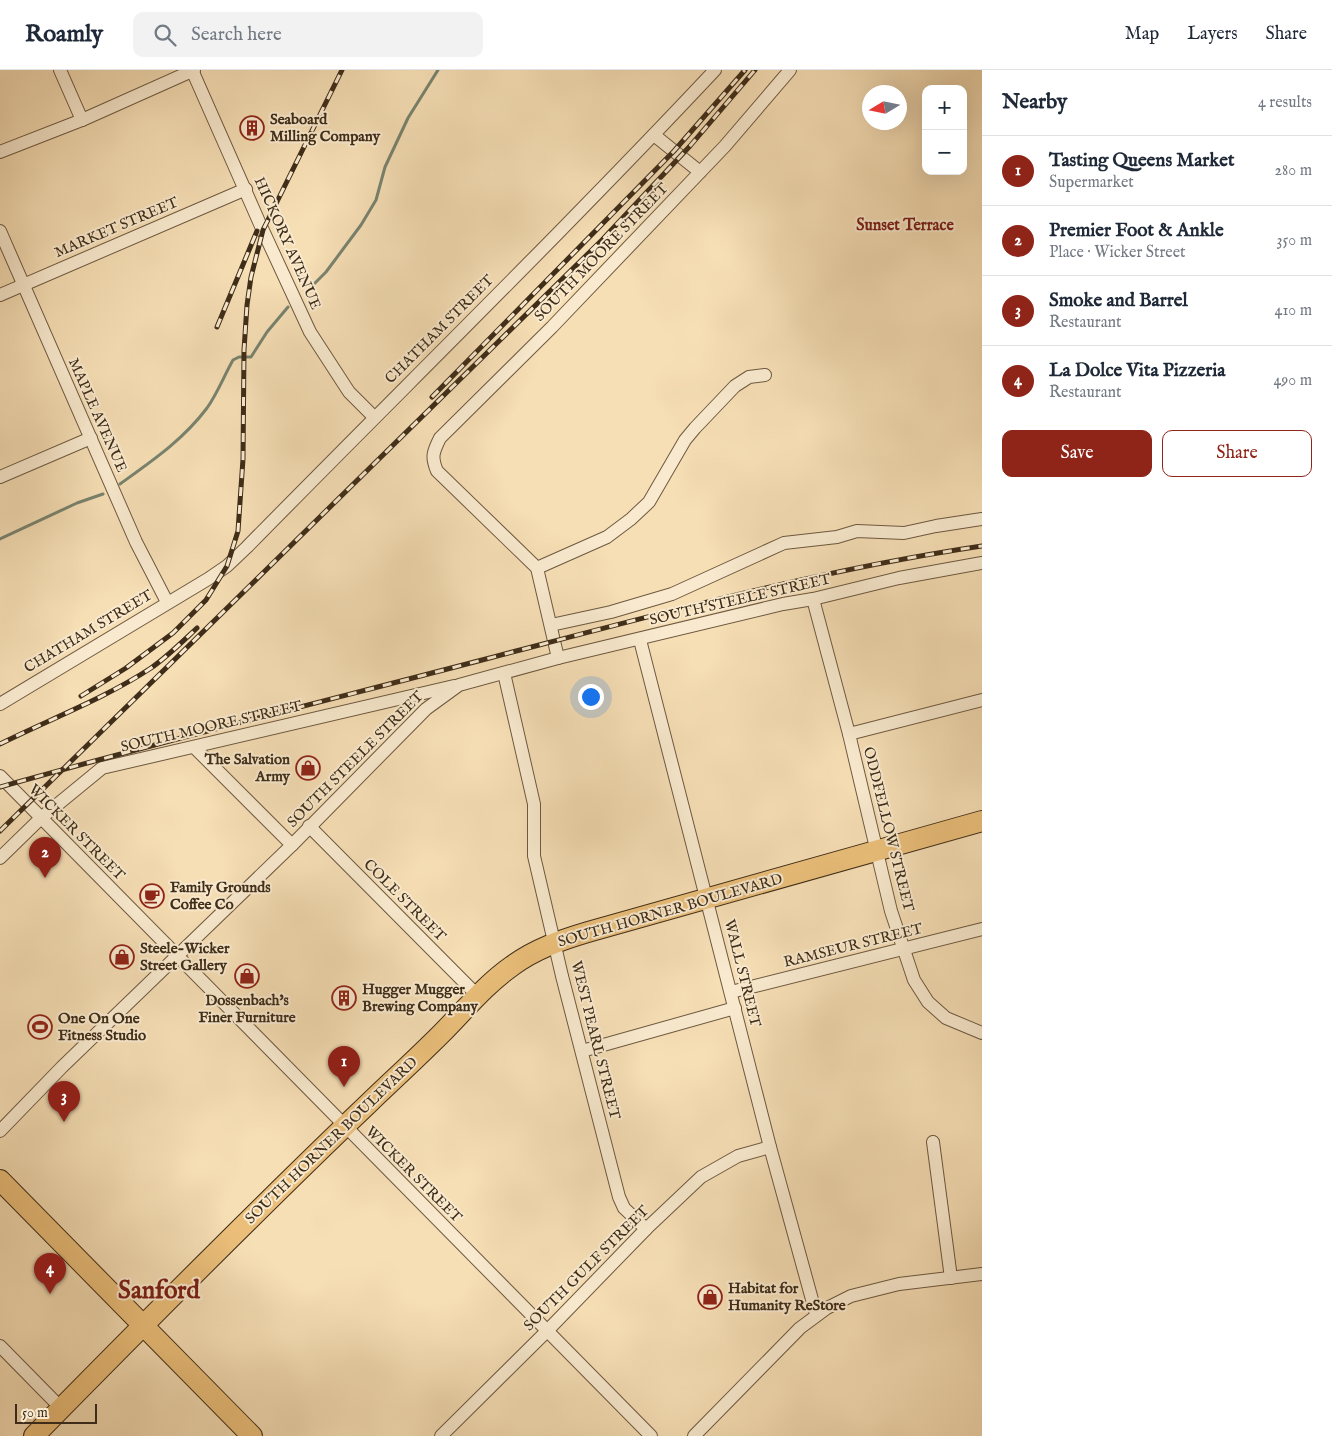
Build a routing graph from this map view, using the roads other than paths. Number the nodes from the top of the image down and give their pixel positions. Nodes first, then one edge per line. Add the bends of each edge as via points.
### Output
1 (60, 70) edge
2 (193, 70) edge
3 (715, 70) edge
4 (790, 70) edge
5 (82, 120) junction
6 (654, 135) junction
7 (0, 152) edge
8 (700, 172) junction
9 (246, 189) junction
10 (0, 231) edge
11 (23, 286) junction
12 (0, 295) edge
13 (765, 374) dead end
14 (374, 417) junction
15 (91, 438) junction
16 (0, 477) edge
17 (982, 519) edge
18 (982, 563) edge
19 (537, 568) junction
20 (813, 599) junction
21 (171, 600) junction
22 (551, 625) junction
23 (640, 640) junction
24 (558, 658) junction
25 (504, 673) junction
26 (459, 685) junction
27 (982, 700) edge
28 (0, 704) edge
29 (849, 734) junction
30 (194, 747) junction
31 (4, 780) edge
32 (41, 818) junction
33 (982, 821) edge
34 (309, 826) junction
35 (292, 845) junction
36 (876, 851) junction
37 (0, 858) edge
38 (707, 899) junction
39 (982, 929) edge
40 (554, 943) junction
41 (904, 949) junction
42 (177, 957) junction
43 (731, 992) junction
44 (478, 996) junction
45 (735, 1008) junction
46 (982, 1033) edge
47 (582, 1051) junction
48 (345, 1126) junction
49 (0, 1131) edge
50 (933, 1142) dead end
51 (770, 1146) junction
52 (0, 1180) edge
53 (646, 1230) junction
54 (982, 1274) edge
55 (951, 1278) junction
56 (816, 1314) junction
57 (142, 1325) junction
58 (547, 1331) junction
59 (0, 1346) edge
60 (61, 1408) junction
61 (34, 1436) edge
62 (252, 1436) edge
63 (441, 1436) edge
64 (651, 1436) edge
65 (694, 1436) edge

1 - 5 street
2 - 5 street
2 - 9 street, HICKORY AVENUE
3 - 6 street, CHATHAM STREET
4 - 8 street, SOUTH MOORE STREET
5 - 7 street
6 - 8 street
6 - 14 street, CHATHAM STREET
8 - 19 street, SOUTH MOORE STREET via 552,327 440,438 433,460 438,471
9 - 11 street, MARKET STREET
9 - 14 street, HICKORY AVENUE via 310,332 349,392
10 - 11 street, MAPLE AVENUE
11 - 12 street, MARKET STREET
11 - 15 street, MAPLE AVENUE
13 - 19 street via 749,377 735,386 695,428 648,502 631,518 608,537
14 - 21 street, CHATHAM STREET via 227,566
15 - 16 street
15 - 21 street, MAPLE AVENUE via 136,542
17 - 22 street via 904,533 857,531 837,537 784,543 672,594
18 - 20 street, SOUTH STEELE STREET via 899,578
19 - 22 street
20 - 23 street, SOUTH STEELE STREET
20 - 29 street, ODDFELLOW STREET
21 - 28 street, CHATHAM STREET
22 - 24 street
23 - 24 street, SOUTH STEELE STREET
23 - 38 street, WALL STREET
24 - 25 street, SOUTH STEELE STREET
25 - 26 street, SOUTH STEELE STREET
25 - 40 street, WEST PEARL STREET via 530,782 534,804 534,856
26 - 30 street, SOUTH MOORE STREET
26 - 34 street, SOUTH STEELE STREET via 426,709
27 - 29 street
29 - 36 street, ODDFELLOW STREET
30 - 32 street, SOUTH MOORE STREET via 102,768
30 - 35 street
31 - 32 street, WICKER STREET
32 - 37 street, SOUTH MOORE STREET
32 - 42 street, WICKER STREET
33 - 36 main road, SOUTH HORNER BOULEVARD
34 - 35 street, SOUTH STEELE STREET
34 - 44 street, COLE STREET
35 - 42 street, SOUTH STEELE STREET
36 - 38 main road, SOUTH HORNER BOULEVARD
36 - 41 street, ODDFELLOW STREET
38 - 40 main road, SOUTH HORNER BOULEVARD
38 - 43 street, WALL STREET
39 - 41 street, RAMSEUR STREET
40 - 44 main road, SOUTH HORNER BOULEVARD via 512,966
40 - 47 street, WEST PEARL STREET
41 - 43 street, RAMSEUR STREET
41 - 46 street, ODDFELLOW STREET via 914,980 928,1002 946,1018
42 - 48 street, WICKER STREET
42 - 49 street, SOUTH STEELE STREET
43 - 45 street, WALL STREET
44 - 48 main road, SOUTH HORNER BOULEVARD
45 - 47 street
45 - 51 street, WALL STREET
47 - 53 street, WEST PEARL STREET via 619,1197 624,1208
48 - 57 main road, SOUTH HORNER BOULEVARD
48 - 58 street, WICKER STREET
50 - 55 street
51 - 53 street, SOUTH GULF STREET via 738,1156 701,1177
51 - 56 street, WALL STREET
52 - 57 main road
53 - 58 street, SOUTH GULF STREET
54 - 55 street
55 - 56 street via 899,1284 851,1296
56 - 65 street
57 - 60 main road, SOUTH HORNER BOULEVARD
57 - 62 main road
58 - 63 street, SOUTH GULF STREET
58 - 64 street, WICKER STREET
59 - 60 street
60 - 61 main road, SOUTH HORNER BOULEVARD

